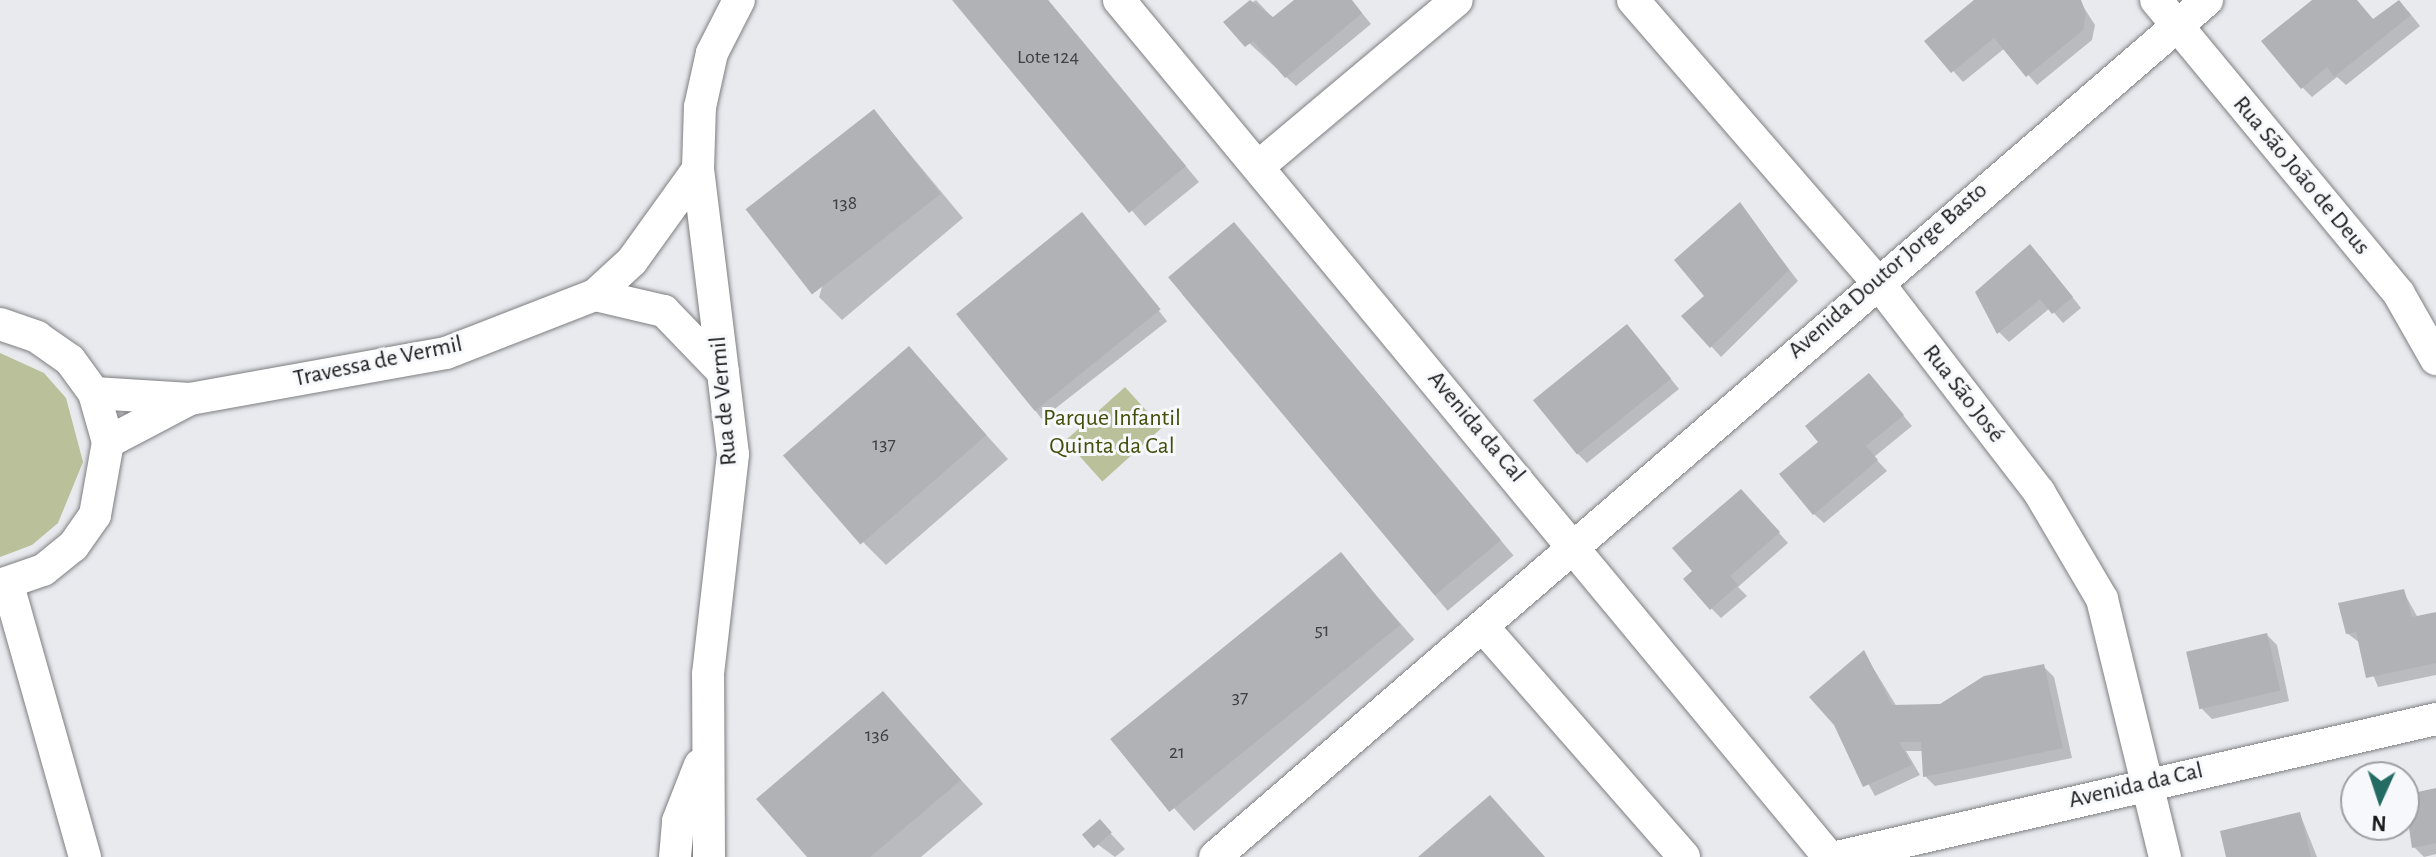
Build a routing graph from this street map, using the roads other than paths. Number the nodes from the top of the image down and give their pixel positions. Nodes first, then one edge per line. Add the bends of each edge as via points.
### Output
1 (739, 0) edge
2 (1119, 0) edge
3 (1457, 0) edge
4 (1633, 0) edge
5 (2207, 0) edge
6 (2166, 12) edge
7 (1259, 166) junction
8 (698, 169) junction
9 (1875, 279) junction
10 (595, 295) junction
11 (0, 324) edge
12 (2436, 359) edge
13 (723, 372) junction
14 (94, 393) junction
15 (190, 399) junction
16 (108, 442) junction
17 (1576, 548) junction
18 (4, 585) edge
19 (1483, 627) junction
20 (2436, 719) edge
21 (704, 755) junction
22 (2149, 783) junction
23 (85, 857) edge
24 (675, 857) edge
25 (709, 857) edge
26 (1215, 857) edge
27 (1684, 857) edge
28 (1829, 857) edge
29 (1837, 857) edge
30 (2165, 857) edge

1 - 8 street, Rua de Vermil via 712,53 700,107
2 - 7 street, Avenida da Cal
3 - 7 street
4 - 9 street, Rua São José
5 - 6 street, Avenida Doutor Jorge Basto
6 - 9 street, Avenida Doutor Jorge Basto
6 - 12 street, Rua São João de Deus via 2399,294
7 - 17 street, Avenida da Cal
8 - 10 street via 632,261
8 - 13 street, Rua de Vermil
9 - 17 street, Avenida Doutor Jorge Basto
9 - 22 street, Rua São José via 2039,492 2102,599
10 - 13 street via 664,311
10 - 15 street, Travessa de Vermil via 446,353
11 - 14 street via 48,344
13 - 21 street, Rua de Vermil via 733,454
14 - 15 street
14 - 16 street
15 - 16 street
16 - 18 street via 107,479 88,525 43,570
17 - 19 street, Avenida Doutor Jorge Basto
17 - 28 street, Avenida da Cal
18 - 23 street
19 - 26 street, Avenida Doutor Jorge Basto
19 - 27 street
20 - 22 street, Avenida da Cal
21 - 24 street via 678,821
21 - 25 street, Rua de Vermil
22 - 29 street, Avenida da Cal
22 - 30 street, Rua São José

